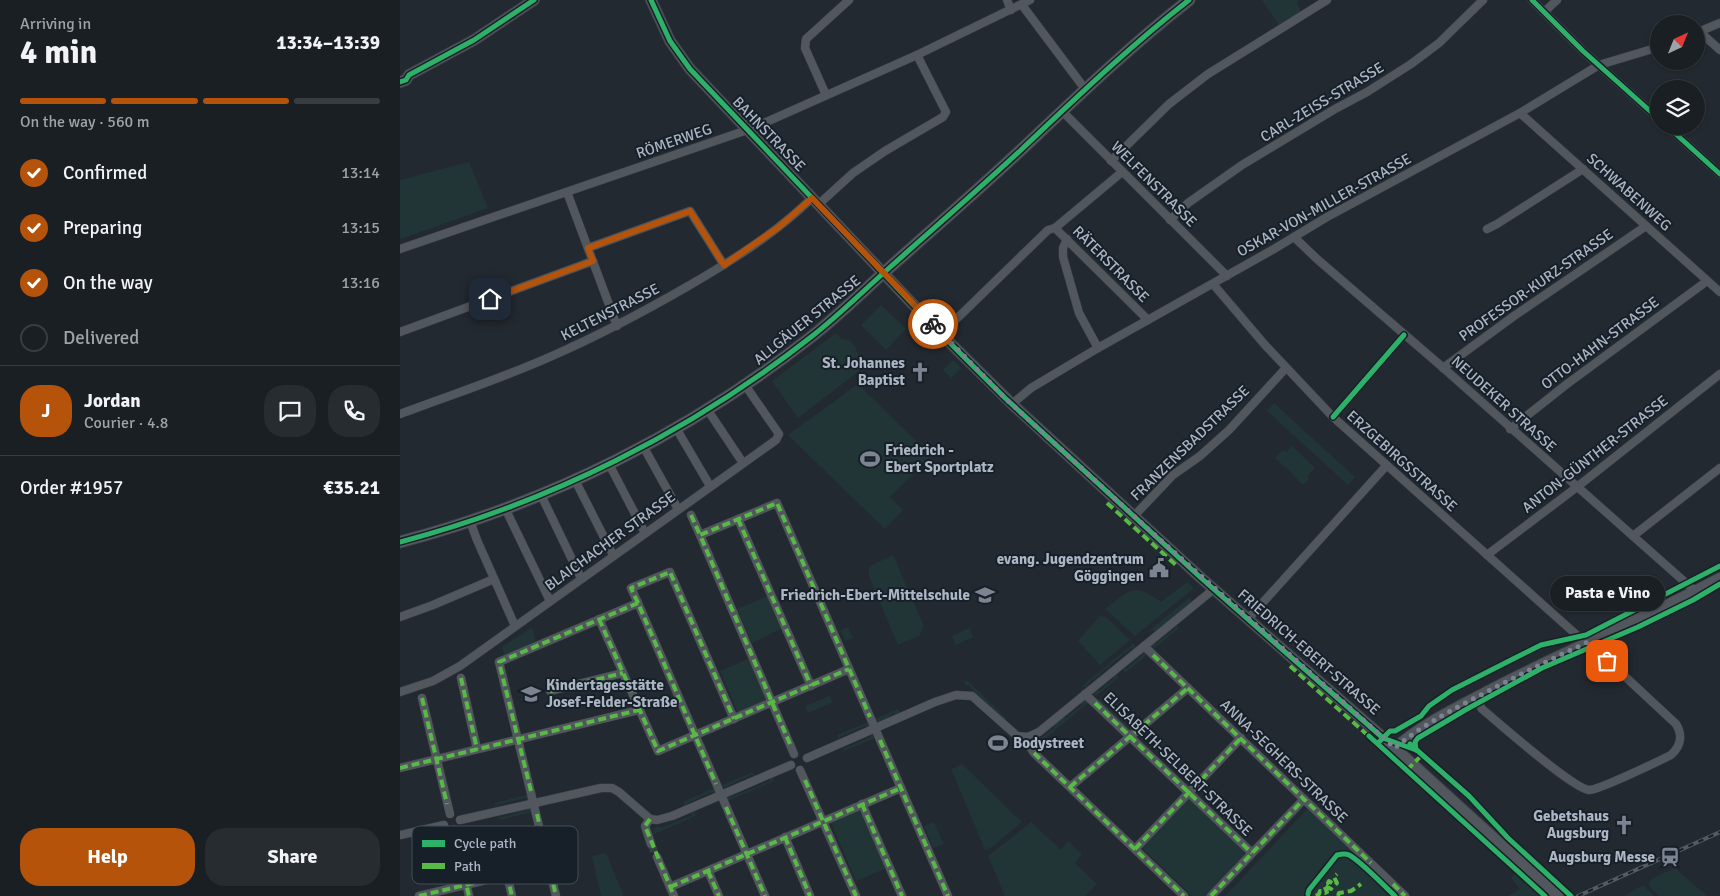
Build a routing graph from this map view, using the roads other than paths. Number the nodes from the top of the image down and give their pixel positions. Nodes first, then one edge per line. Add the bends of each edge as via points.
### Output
1 (652, 0) edge
2 (850, 0) edge
3 (1007, 0) edge
4 (1030, 0) edge
5 (1189, 0) edge
6 (1327, 0) edge
7 (1483, 0) edge
8 (1532, 0) edge
9 (1557, 0) edge
10 (527, 2) edge
11 (1022, 5) junction
12 (1011, 10) junction
13 (1544, 12) junction
14 (1720, 23) edge
15 (1705, 30) edge
16 (1705, 38) edge
17 (1650, 50) edge
18 (1720, 50) edge
19 (917, 55) junction
20 (1599, 65) junction
21 (404, 76) edge
22 (400, 82) edge
23 (1085, 89) junction
24 (826, 95) junction
25 (1650, 110) edge
26 (1062, 111) junction
27 (1520, 112) junction
28 (747, 130) junction
29 (1677, 135) edge
30 (1111, 161) junction
31 (1583, 169) junction
32 (1122, 172) junction
33 (1720, 174) edge
34 (567, 192) junction
35 (816, 201) junction
36 (1170, 220) junction
37 (1646, 226) junction
38 (1056, 228) junction
39 (1487, 229) dead end
40 (1294, 237) junction
41 (1067, 239) junction
42 (588, 248) junction
43 (400, 249) edge
44 (593, 261) junction
45 (724, 265) junction
46 (884, 273) junction
47 (1227, 276) junction
48 (1707, 281) junction
49 (1213, 284) junction
50 (1720, 292) edge
51 (1148, 320) junction
52 (617, 326) junction
53 (400, 332) edge
54 (942, 334) junction
55 (1098, 348) junction
56 (1286, 368) junction
57 (1443, 368) junction
58 (1720, 374) edge
59 (745, 385) junction
60 (1012, 404) junction
61 (707, 409) junction
62 (400, 414) edge
63 (676, 428) junction
64 (1510, 428) junction
65 (643, 446) junction
66 (742, 463) junction
67 (609, 464) junction
68 (1386, 466) junction
69 (1720, 468) edge
70 (575, 480) junction
71 (710, 486) junction
72 (1577, 487) junction
73 (541, 495) junction
74 (505, 508) junction
75 (678, 509) junction
76 (691, 515) dead end
77 (1134, 516) junction
78 (738, 519) junction
79 (470, 521) junction
80 (645, 533) junction
81 (700, 535) junction
82 (1633, 536) junction
83 (400, 542) edge
84 (613, 555) junction
85 (1487, 555) junction
86 (581, 578) junction
87 (1720, 578) edge
88 (494, 579) junction
89 (1214, 589) junction
90 (1695, 591) junction
91 (550, 601) junction
92 (638, 602) junction
93 (400, 617) edge
94 (599, 619) junction
95 (1248, 619) junction
96 (515, 626) junction
97 (1588, 642) junction
98 (1144, 646) junction
99 (849, 669) junction
100 (623, 673) junction
101 (461, 678) dead end
102 (811, 686) junction
103 (1188, 688) junction
104 (550, 691) dead end
105 (400, 692) edge
106 (1085, 694) junction
107 (422, 698) dead end
108 (1475, 698) junction
109 (772, 702) junction
110 (639, 710) junction
111 (734, 719) junction
112 (875, 728) junction
113 (695, 735) junction
114 (1023, 737) junction
115 (1130, 737) junction
116 (1240, 738) junction
117 (518, 739) junction
118 (1395, 748) junction
119 (477, 749) junction
120 (794, 754) junction
121 (807, 758) junction
122 (437, 759) junction
123 (791, 765) junction
124 (400, 768) edge
125 (800, 770) junction
126 (1070, 787) junction
127 (900, 788) junction
128 (1188, 793) junction
129 (721, 795) junction
130 (1304, 799) junction
131 (534, 802) junction
132 (862, 804) junction
133 (450, 814) junction
134 (650, 819) junction
135 (460, 820) junction
136 (824, 821) junction
137 (444, 825) joint
138 (440, 826) edge
139 (459, 826) edge
140 (540, 826) edge
141 (785, 838) junction
142 (652, 844) tunnel mouth
143 (1135, 849) junction
144 (747, 854) junction
145 (1252, 854) junction
146 (657, 857) tunnel mouth
147 (708, 871) junction
148 (467, 884) joint
149 (670, 887) junction
150 (424, 895) edge
151 (470, 896) edge
152 (674, 896) edge
153 (719, 896) edge
154 (765, 896) edge
155 (810, 896) edge
156 (856, 896) edge
157 (902, 896) edge
158 (948, 896) edge
159 (1184, 896) edge
160 (1211, 896) edge
161 (1406, 896) edge
162 (1558, 896) edge

1 - 28 street, BAHNSTRASSE via 670,41 690,69
2 - 24 street via 806,39 805,48
3 - 12 street
4 - 11 street, RÖMERWEG
5 - 23 main road, ALLGÄUER STRASSE
6 - 30 street via 1209,73 1169,104
7 - 36 street, CARL-ZEISS-STRASSE via 1439,43 1412,63 1242,165 1188,202
8 - 13 street
9 - 13 street
10 - 21 street via 474,40
11 - 12 street, RÖMERWEG
11 - 23 street
12 - 19 street, RÖMERWEG
13 - 20 street
14 - 15 street
16 - 18 street
17 - 20 street, OSKAR-VON-MILLER-STRASSE
19 - 24 street, RÖMERWEG
19 - 35 street, KELTENSTRASSE via 946,112 943,117 885,151
20 - 25 street
20 - 27 street, OSKAR-VON-MILLER-STRASSE
21 - 22 street via 406,80
23 - 26 main road, ALLGÄUER STRASSE
24 - 28 street, RÖMERWEG
26 - 30 street, WELFENSTRASSE
26 - 46 main road, ALLGÄUER STRASSE
27 - 31 street, SCHWABENWEG
27 - 40 street, OSKAR-VON-MILLER-STRASSE
28 - 34 street, RÖMERWEG
28 - 35 street, BAHNSTRASSE
29 - 33 street
30 - 32 street, WELFENSTRASSE
31 - 37 street, SCHWABENWEG
31 - 39 street
32 - 36 street, WELFENSTRASSE
32 - 38 street
34 - 42 street
34 - 43 street, RÖMERWEG
35 - 45 street, KELTENSTRASSE
35 - 46 street, BAHNSTRASSE
36 - 47 street, WELFENSTRASSE
37 - 48 street, SCHWABENWEG
37 - 57 street, PROFESSOR-KURZ-STRASSE
38 - 41 street, RÄTERSTRASSE
38 - 54 street via 1048,230
40 - 47 street, OSKAR-VON-MILLER-STRASSE
40 - 57 street, NEUDEKER STRASSE
41 - 51 street, RÄTERSTRASSE
41 - 55 street via 1064,257 1079,313
42 - 44 street
42 - 45 street via 690,211
44 - 52 street
44 - 53 street
45 - 52 street, KELTENSTRASSE
46 - 54 street, FRIEDRICH-EBERT-STRASSE
46 - 59 main road, ALLGÄUER STRASSE via 811,336
47 - 49 street, OSKAR-VON-MILLER-STRASSE
48 - 50 street, SCHWABENWEG
48 - 64 street, OTTO-HAHN-STRASSE
49 - 51 street, OSKAR-VON-MILLER-STRASSE
49 - 56 street, ERZGEBIRGSSTRASSE
51 - 55 street, OSKAR-VON-MILLER-STRASSE
52 - 62 street, KELTENSTRASSE via 550,357
54 - 60 street, FRIEDRICH-EBERT-STRASSE
55 - 60 street, OSKAR-VON-MILLER-STRASSE via 1020,395
56 - 68 street, ERZGEBIRGSSTRASSE
56 - 77 street, FRANZENSBADSTRASSE via 1229,430 1173,475
57 - 64 street, NEUDEKER STRASSE
58 - 72 street, ANTON-GÜNTHER-STRASSE
59 - 61 main road, ALLGÄUER STRASSE
59 - 66 street, BLAICHACHER STRASSE via 779,434 776,440
60 - 77 street, FRIEDRICH-EBERT-STRASSE
61 - 63 main road, ALLGÄUER STRASSE
61 - 66 street
63 - 65 main road, ALLGÄUER STRASSE
63 - 71 street
64 - 72 street, NEUDEKER STRASSE
65 - 67 main road, ALLGÄUER STRASSE
65 - 75 street
66 - 71 street, BLAICHACHER STRASSE
67 - 70 main road, ALLGÄUER STRASSE
67 - 80 street
68 - 85 street, ERZGEBIRGSSTRASSE
68 - 95 street
69 - 82 street
70 - 73 main road, ALLGÄUER STRASSE
70 - 84 street
71 - 75 street, BLAICHACHER STRASSE
72 - 82 street, NEUDEKER STRASSE
72 - 85 street, ANTON-GÜNTHER-STRASSE
73 - 74 main road, ALLGÄUER STRASSE
73 - 86 street
74 - 79 main road, ALLGÄUER STRASSE
74 - 91 street
75 - 80 street, BLAICHACHER STRASSE
76 - 81 street
77 - 89 street, FRIEDRICH-EBERT-STRASSE
78 - 81 street
78 - 99 street via 777,503
78 - 102 street
79 - 83 main road, ALLGÄUER STRASSE
79 - 88 street
80 - 84 street, BLAICHACHER STRASSE
81 - 109 street
82 - 90 street, NEUDEKER STRASSE
84 - 86 street, BLAICHACHER STRASSE
85 - 97 street, ERZGEBIRGSSTRASSE
86 - 91 street, BLAICHACHER STRASSE
87 - 90 street
88 - 93 street
88 - 96 street
89 - 95 street, FRIEDRICH-EBERT-STRASSE
89 - 98 street
90 - 97 street
91 - 96 street, BLAICHACHER STRASSE
92 - 94 street
92 - 111 street via 632,588 670,572
92 - 113 street
94 - 100 street
94 - 117 street via 499,662
95 - 118 street, FRIEDRICH-EBERT-STRASSE
96 - 105 street, BLAICHACHER STRASSE via 446,675
97 - 108 street
97 - 108 street, ERZGEBIRGSSTRASSE via 1676,724 1680,740 1671,755 1593,789 1581,788 1482,709
98 - 103 street, ANNA-SEGHERS-STRASSE
98 - 106 street
99 - 102 street
99 - 112 street
100 - 104 street
100 - 110 street
101 - 119 street
102 - 109 street
103 - 115 street
103 - 116 street, ANNA-SEGHERS-STRASSE
106 - 114 street via 1039,732
106 - 115 street, ELISABETH-SELBERT-STRASSE
107 - 122 street
108 - 118 street via 1431,722
109 - 111 street
109 - 120 street
110 - 113 street via 658,752
110 - 117 street
111 - 113 street
112 - 114 street via 950,696 963,695 972,696 1012,732
112 - 121 street
112 - 127 street
113 - 129 street
114 - 126 street
115 - 126 street
115 - 128 street, ELISABETH-SELBERT-STRASSE
116 - 128 street
116 - 130 street, ANNA-SEGHERS-STRASSE
117 - 119 street
117 - 131 street
118 - 162 street, FRIEDRICH-EBERT-STRASSE
119 - 122 street
120 - 121 street via 801,753
120 - 123 street via 790,759
121 - 125 street via 807,764
122 - 124 street
122 - 133 street
123 - 125 street
123 - 129 street
125 - 136 street
126 - 143 street
127 - 132 street
127 - 158 street
128 - 143 street
128 - 145 street, ELISABETH-SELBERT-STRASSE
129 - 134 street via 666,818
129 - 144 street
130 - 145 street
130 - 161 street, ANNA-SEGHERS-STRASSE
131 - 134 street via 612,788
131 - 135 street
131 - 140 street
132 - 136 street
132 - 157 street
133 - 135 street
133 - 137 street
134 - 142 street via 645,826
135 - 139 street
136 - 141 street
136 - 156 street
137 - 138 street
141 - 144 street
141 - 155 street
143 - 159 street
144 - 147 street
144 - 154 street
145 - 160 street
146 - 149 street
147 - 149 street
147 - 153 street
148 - 150 street
148 - 151 street
149 - 152 street

